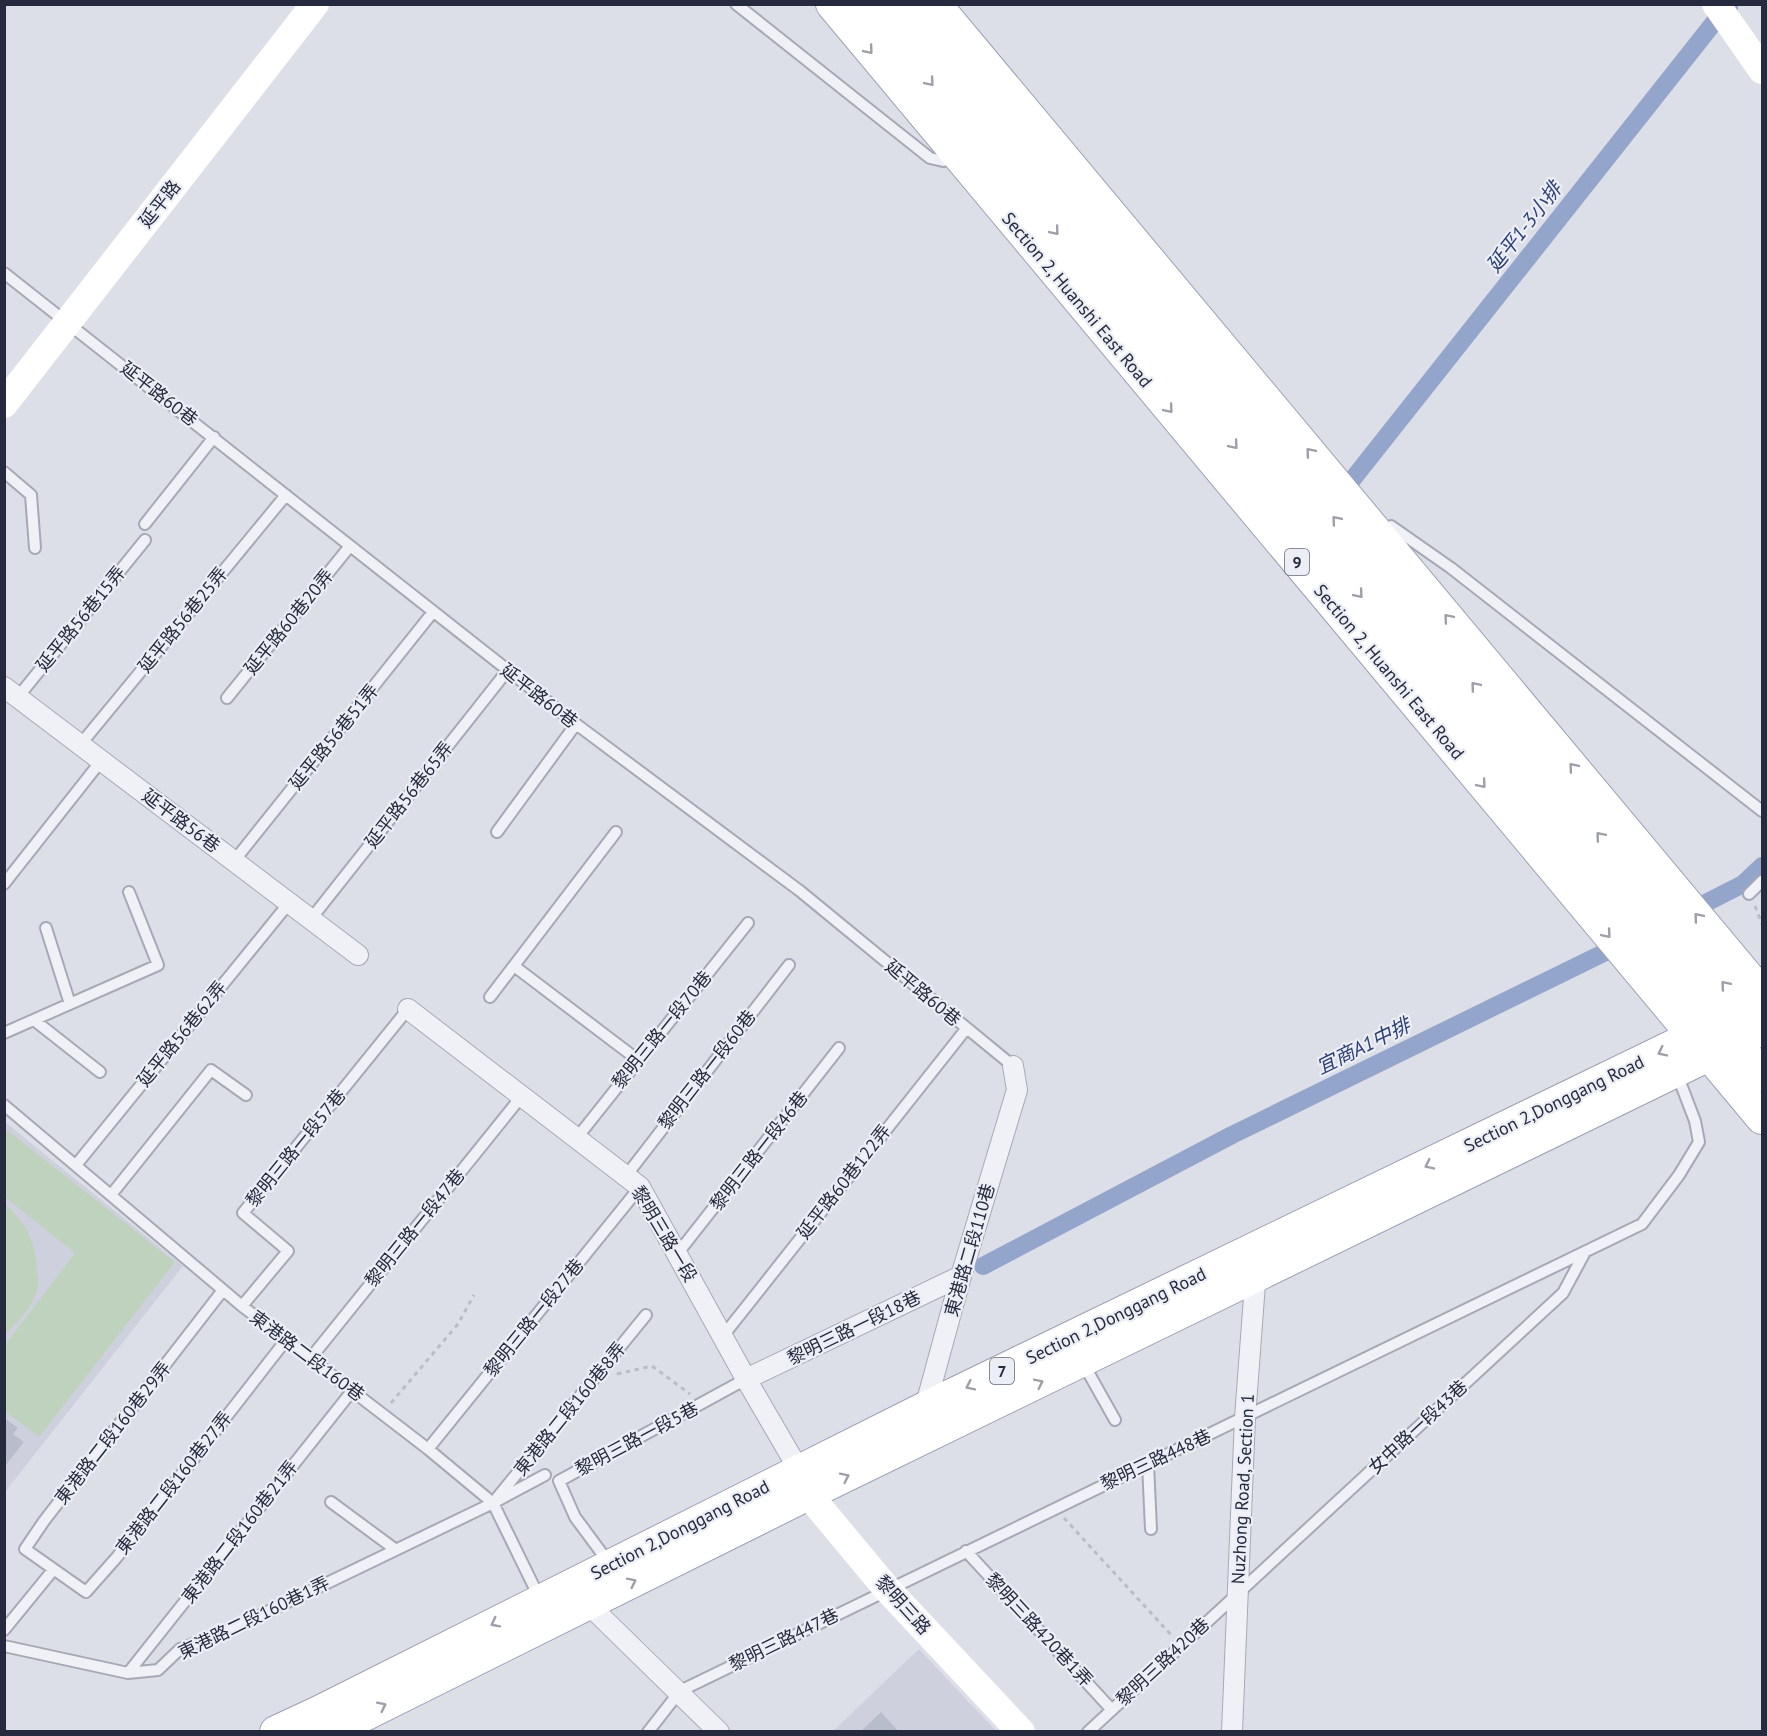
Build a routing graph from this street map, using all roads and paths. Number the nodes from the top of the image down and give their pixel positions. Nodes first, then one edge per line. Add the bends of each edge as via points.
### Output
1 (315, 4) edge
2 (736, 4) edge
3 (832, 4) edge
4 (865, 4) edge
5 (903, 4) edge
6 (935, 4) edge
7 (1716, 4) edge
8 (1762, 70) edge
9 (982, 132) junction
10 (4, 273) edge
11 (68, 323) junction
12 (4, 404) edge
13 (214, 437) junction
14 (4, 472) edge
15 (286, 495) junction
16 (145, 524) dead end
17 (145, 540) dead end
18 (350, 546) junction
19 (35, 548) dead end
20 (1348, 559) junction
21 (433, 612) junction
22 (507, 671) junction
23 (11, 692) edge
24 (227, 698) dead end
25 (576, 724) junction
26 (80, 745) junction
27 (102, 761) junction
28 (1762, 811) edge
29 (496, 832) dead end
30 (616, 832) dead end
31 (234, 861) junction
32 (1762, 881) edge
33 (4, 884) edge
34 (129, 892) dead end
35 (1749, 894) joint
36 (289, 903) junction
37 (311, 919) junction
38 (748, 923) dead end
39 (1762, 924) edge
40 (46, 928) dead end
41 (358, 955) dead end
42 (789, 965) dead end
43 (514, 966) junction
44 (490, 997) dead end
45 (70, 1004) junction
46 (408, 1009) joint
47 (34, 1020) junction
48 (1741, 1026) edge
49 (966, 1029) junction
50 (4, 1033) edge
51 (839, 1048) dead end
52 (638, 1060) junction
53 (1013, 1066) joint
54 (1676, 1071) junction
55 (100, 1072) dead end
56 (1762, 1075) edge
57 (246, 1095) dead end
58 (521, 1097) junction
59 (4, 1105) edge
60 (1762, 1118) edge
61 (576, 1139) junction
62 (76, 1165) junction
63 (633, 1181) junction
64 (111, 1195) junction
65 (1586, 1252) junction
66 (678, 1253) junction
67 (1257, 1262) junction
68 (961, 1276) junction
69 (223, 1290) junction
70 (474, 1296) dead end
71 (242, 1306) junction
72 (646, 1315) dead end
73 (723, 1336) junction
74 (286, 1340) junction
75 (310, 1359) junction
76 (1082, 1361) junction
77 (596, 1378) junction
78 (746, 1379) junction
79 (352, 1391) junction
80 (704, 1404) junction
81 (382, 1413) junction
82 (1245, 1418) junction
83 (931, 1420) junction
84 (1115, 1420) dead end
85 (428, 1449) junction
86 (1148, 1464) junction
87 (545, 1475) dead end
88 (803, 1482) junction
89 (330, 1502) dead end
90 (493, 1503) junction
91 (1055, 1508) junction
92 (1151, 1529) dead end
93 (396, 1550) junction
94 (966, 1551) junction
95 (611, 1565) junction
96 (53, 1570) junction
97 (887, 1589) junction
98 (1238, 1592) junction
99 (540, 1600) junction
100 (588, 1604) junction
101 (4, 1630) edge
102 (1181, 1645) junction
103 (4, 1646) edge
104 (128, 1673) junction
105 (680, 1691) junction
106 (1112, 1710) junction
107 (276, 1731) edge
108 (330, 1731) edge
109 (648, 1731) edge
110 (719, 1731) edge
111 (1021, 1731) edge
112 (1088, 1731) edge
113 (1232, 1731) edge

1 - 11 main road, 延平路
2 - 9 lane via 930,158 944,160
3 -> 9 main road, Section 2, Huanshi East Road / 9
4 -> 9 main road, Section 2, Huanshi East Road / 9
5 - 9 main road, Section 2, Huanshi East Road / 9
6 - 9 main road, Section 2, Huanshi East Road / 9
7 - 8 main road
9 - 20 main road, Section 2, Huanshi East Road / 9
9 -> 20 main road, Section 2, Huanshi East Road / 9
10 - 11 lane, 延平路60巷
11 - 12 main road, 延平路
11 - 13 lane, 延平路60巷
13 - 15 lane, 延平路60巷
13 - 16 lane
14 - 19 lane via 31,495
15 - 18 lane, 延平路60巷
15 - 26 lane, 延平路56巷25弄
17 - 23 lane, 延平路56巷15弄
18 - 21 lane, 延平路60巷
18 - 24 lane, 延平路60巷20弄
20 - 28 lane via 1391,526
20 - 48 main road, Section 2, Huanshi East Road / 9
20 -> 48 main road, Section 2, Huanshi East Road / 9
21 - 22 lane, 延平路60巷
21 - 31 lane, 延平路56巷51弄
22 - 25 lane, 延平路60巷
22 - 37 lane, 延平路56巷65弄
23 - 26 street, 延平路56巷
25 - 29 lane
25 - 49 lane, 延平路60巷 via 800,891
26 - 27 street, 延平路56巷
27 - 31 street, 延平路56巷
27 - 33 lane
30 - 43 lane
31 - 36 street, 延平路56巷
32 - 35 lane
34 - 45 lane via 158,965
35 - 39 path
36 - 37 street, 延平路56巷
36 - 62 lane, 延平路56巷62弄
37 - 41 street, 延平路56巷
38 - 52 lane, 黎明三路一段70巷
40 - 45 lane
42 - 63 lane, 黎明三路一段60巷
43 - 44 lane
43 - 52 lane
45 - 47 lane
46 - 58 street, 黎明三路一段
46 - 71 lane, 黎明三路一段57巷 via 243,1213 288,1251
47 - 50 lane
47 - 55 lane
48 - 54 main road, Section 2,Donggang Road / 7
48 - 56 main road, Section 2, Huanshi East Road / 9
48 - 60 main road, Section 2, Huanshi East Road / 9
48 -> 67 main road, Section 2,Donggang Road / 7
49 - 53 lane, 延平路60巷
49 - 73 lane, 延平路60巷122弄
51 - 66 lane, 黎明三路一段46巷
52 - 61 lane, 黎明三路一段70巷
53 - 68 street, 東港路二段110巷 via 1017,1090
54 - 65 lane, 黎明三路448巷 via 1699,1142 1642,1224
54 - 67 main road, Section 2,Donggang Road / 7
57 - 64 lane via 211,1070
58 - 61 street, 黎明三路一段
58 - 75 lane, 黎明三路一段47巷
59 - 62 lane, 東港路二段160巷
61 - 63 street, 黎明三路一段
62 - 64 lane, 東港路二段160巷
63 - 66 street, 黎明三路一段
63 - 85 lane, 黎明三路一段27巷
64 - 69 lane, 東港路二段160巷
65 - 82 lane, 黎明三路448巷
65 - 98 lane, 女中路一段43巷 via 1563,1293
66 - 73 street, 黎明三路一段
67 - 76 main road, Section 2,Donggang Road / 7
67 - 82 street, Nuzhong Road, Section 1
67 -> 83 main road, Section 2,Donggang Road / 7
68 - 78 street, 黎明三路一段18巷
68 - 83 street, 東港路二段110巷
69 - 71 lane, 東港路二段160巷
69 - 96 lane, 東港路二段160巷29弄 via 25,1549
70 - 81 path via 458,1324
71 - 74 lane, 東港路二段160巷
72 - 77 lane, 東港路二段160巷8弄
73 - 78 street, 黎明三路一段
74 - 75 lane, 東港路二段160巷
74 - 96 lane, 東港路二段160巷27弄 via 86,1592
75 - 79 lane, 東港路二段160巷
83 -> 76 main road, Section 2,Donggang Road / 7
76 - 84 lane
77 - 80 path via 652,1366
77 - 90 lane, 東港路二段160巷8弄
78 - 80 lane, 黎明三路一段5巷
78 - 88 street, 黎明三路一段
79 - 81 lane, 東港路二段160巷
79 - 104 lane, 東港路二段160巷21弄
80 - 95 lane, 黎明三路一段5巷 via 559,1481 575,1517
81 - 85 lane, 東港路二段160巷
82 - 86 lane, 黎明三路448巷
82 - 98 street, Nuzhong Road, Section 1
83 - 88 main road, Section 2,Donggang Road / 7
85 - 90 lane, 東港路二段160巷
86 - 91 lane, 黎明三路448巷
86 - 92 lane
87 - 90 lane, 東港路二段160巷1弄
88 - 95 main road, Section 2,Donggang Road / 7
88 - 97 main road, 黎明三路
100 -> 88 main road, Section 2,Donggang Road / 7
89 - 93 lane
90 - 93 lane, 東港路二段160巷1弄
90 - 99 lane, 東港路二段160巷
91 - 94 lane, 黎明三路448巷
91 - 102 path
93 - 104 lane, 東港路二段160巷1弄 via 234,1628 180,1649 158,1670
94 - 97 lane, 黎明三路448巷
94 - 106 lane, 黎明三路420巷1弄
95 - 99 main road, Section 2,Donggang Road / 7
95 - 100 lane
96 - 101 lane
97 - 105 lane, 黎明三路447巷
97 - 111 main road, 黎明三路
98 - 102 lane, 黎明三路420巷
98 - 113 street, Nuzhong Road, Section 1
99 - 100 lane
99 -> 107 main road, Section 2,Donggang Road / 7
100 - 105 street
108 -> 100 main road, Section 2,Donggang Road / 7
102 - 106 lane, 黎明三路420巷
103 - 104 lane, 東港路二段160巷1弄
105 - 109 lane
105 - 110 street
106 - 112 lane, 黎明三路420巷

